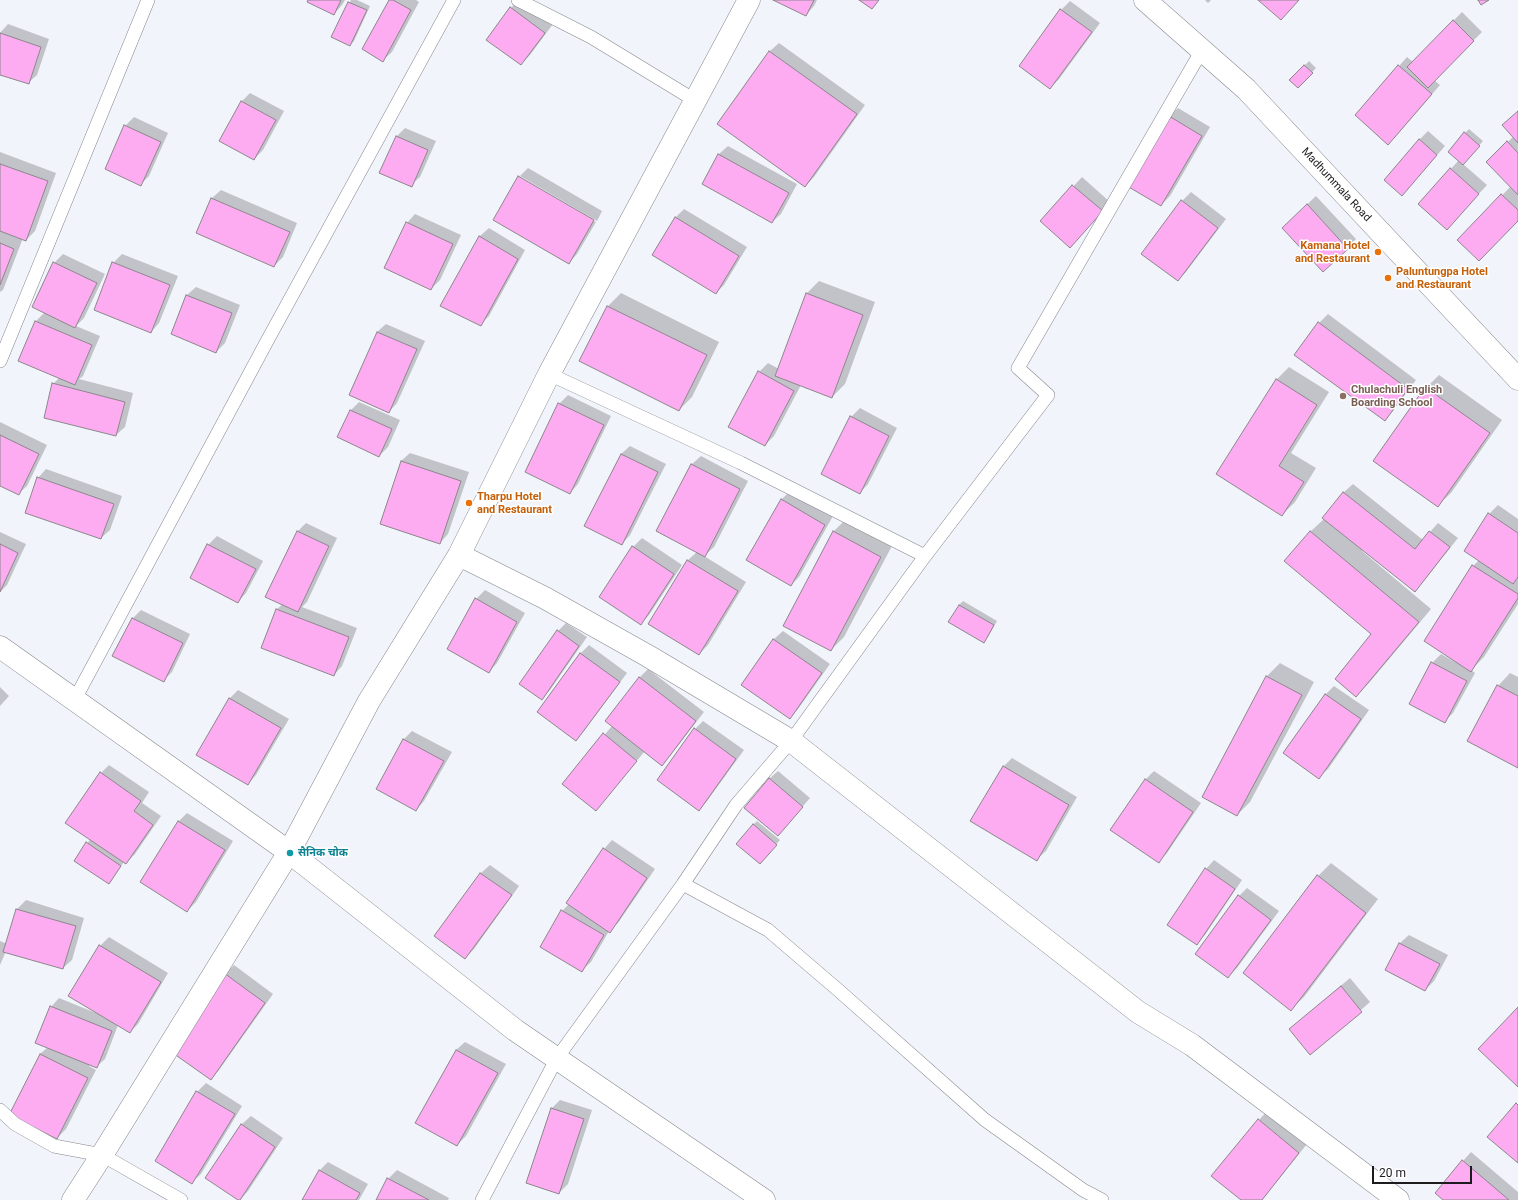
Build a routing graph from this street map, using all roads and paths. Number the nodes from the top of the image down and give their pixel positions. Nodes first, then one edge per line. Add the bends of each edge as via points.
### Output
1 (148, 0) edge
2 (454, 0) edge
3 (518, 0) edge
4 (749, 0) edge
5 (1145, 0) edge
6 (1202, 50) junction
7 (696, 101) junction
8 (0, 361) edge
9 (549, 374) junction
10 (1518, 379) edge
11 (459, 555) junction
12 (925, 556) junction
13 (0, 647) edge
14 (75, 699) junction
15 (791, 741) junction
16 (288, 852) junction
17 (683, 884) junction
18 (557, 1058) junction
19 (0, 1110) edge
20 (102, 1155) junction
21 (73, 1200) edge
22 (181, 1200) edge
23 (482, 1200) edge
24 (764, 1200) edge
25 (1102, 1200) edge
26 (1398, 1200) edge

1 - 8 lane
2 - 14 lane
3 - 7 lane via 590,37
4 - 7 street
5 - 6 street, Madhummala Road
6 - 10 street, Madhummala Road via 1246,89
6 - 12 lane via 1018,368 1048,395
7 - 9 street
9 - 11 street
9 - 12 lane via 741,463
11 - 15 street via 545,598
11 - 16 street via 369,701
12 - 15 lane
13 - 14 street
14 - 16 street
15 - 17 lane via 736,806
15 - 26 street via 1138,1012 1192,1045
16 - 18 street via 515,1030
16 - 20 street
17 - 18 lane
17 - 25 lane via 768,930 985,1120 1083,1190
18 - 23 lane
18 - 24 street
19 - 20 lane via 15,1124 54,1146
20 - 21 street
20 - 22 lane

